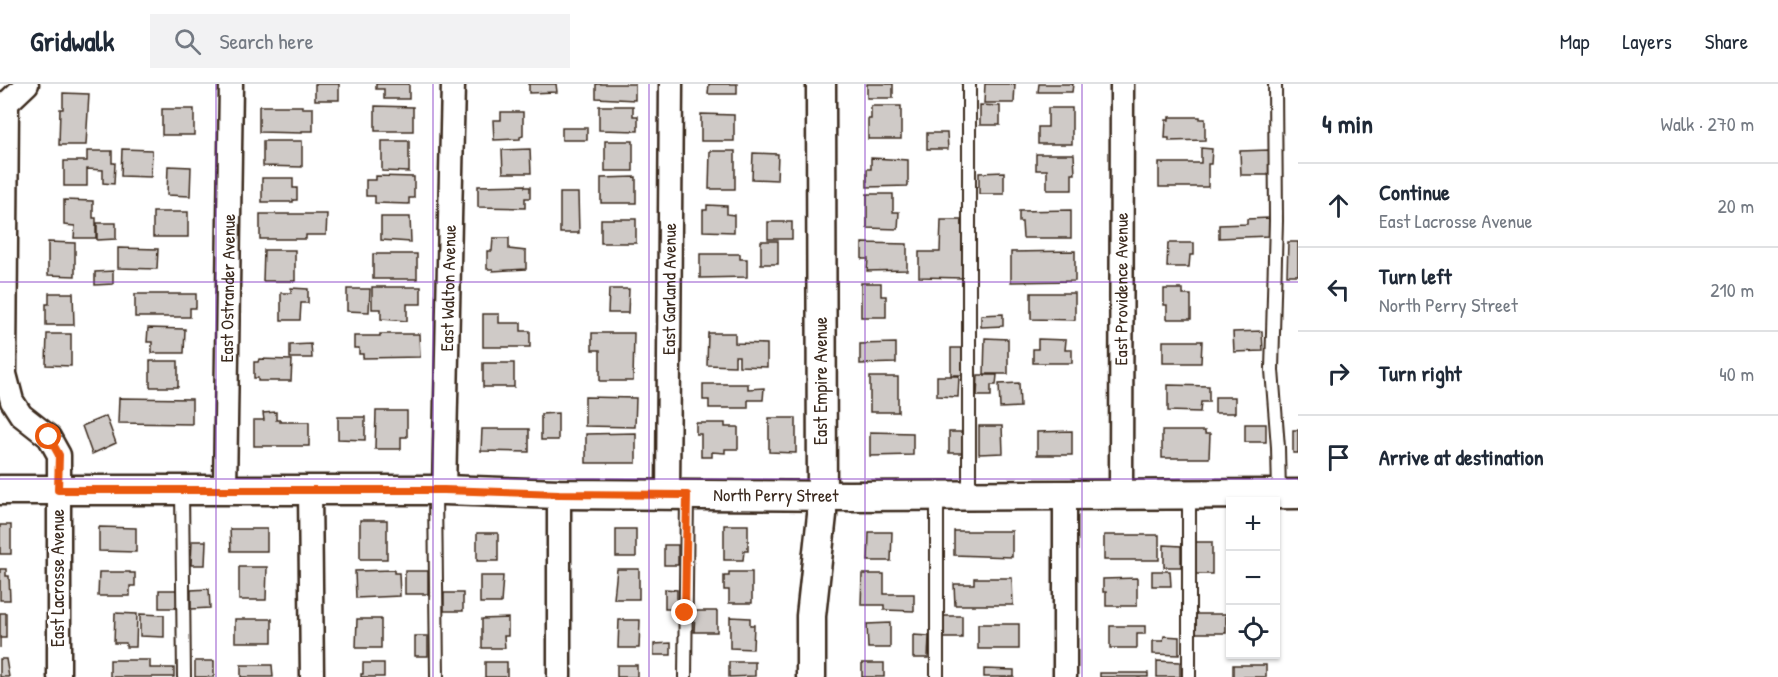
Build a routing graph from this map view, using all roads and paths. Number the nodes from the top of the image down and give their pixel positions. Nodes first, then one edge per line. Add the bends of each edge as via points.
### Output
1 (27, 84) edge
2 (231, 84) edge
3 (453, 84) edge
4 (671, 84) edge
5 (821, 84) edge
6 (969, 84) edge
7 (1122, 84) edge
8 (1275, 84) edge
9 (3, 101) edge
10 (0, 490) edge
11 (58, 490) junction
12 (182, 490) junction
13 (225, 490) junction
14 (310, 490) junction
15 (440, 490) junction
16 (559, 494) junction
17 (936, 494) junction
18 (1289, 494) edge
19 (678, 495) junction
20 (821, 495) junction
21 (969, 495) junction
22 (1065, 495) junction
23 (1121, 495) junction
24 (1189, 495) junction
25 (59, 677) edge
26 (184, 677) edge
27 (312, 677) edge
28 (437, 677) edge
29 (559, 677) edge
30 (685, 677) edge
31 (811, 677) edge
32 (938, 677) edge
33 (1065, 677) edge
34 (1189, 677) edge

1 - 9 street, East Lacrosse Avenue
2 - 13 street, East Ostrander Avenue
3 - 15 street, East Walton Avenue
4 - 19 street, East Garland Avenue
5 - 20 street, East Empire Avenue
6 - 21 lane
7 - 23 street, East Providence Avenue
8 - 18 lane via 1272,370 1278,447
9 - 11 street, East Lacrosse Avenue via 5,374 12,401 21,415 49,437 59,455
10 - 11 street, North Perry Street
11 - 12 street, North Perry Street
11 - 25 street, East Lacrosse Avenue
12 - 13 street, North Perry Street
12 - 26 lane
13 - 14 street, North Perry Street
14 - 15 street, North Perry Street
14 - 27 street
15 - 16 street, North Perry Street
15 - 28 lane
16 - 19 street, North Perry Street
16 - 29 street
17 - 20 street, North Perry Street
17 - 21 street, North Perry Street
17 - 32 lane
18 - 24 street, North Perry Street
19 - 20 street, North Perry Street
19 - 30 lane
20 - 31 street, East Empire Avenue via 811,616
21 - 22 street, North Perry Street
22 - 23 street, North Perry Street
22 - 33 street
23 - 24 street, North Perry Street
24 - 34 lane

